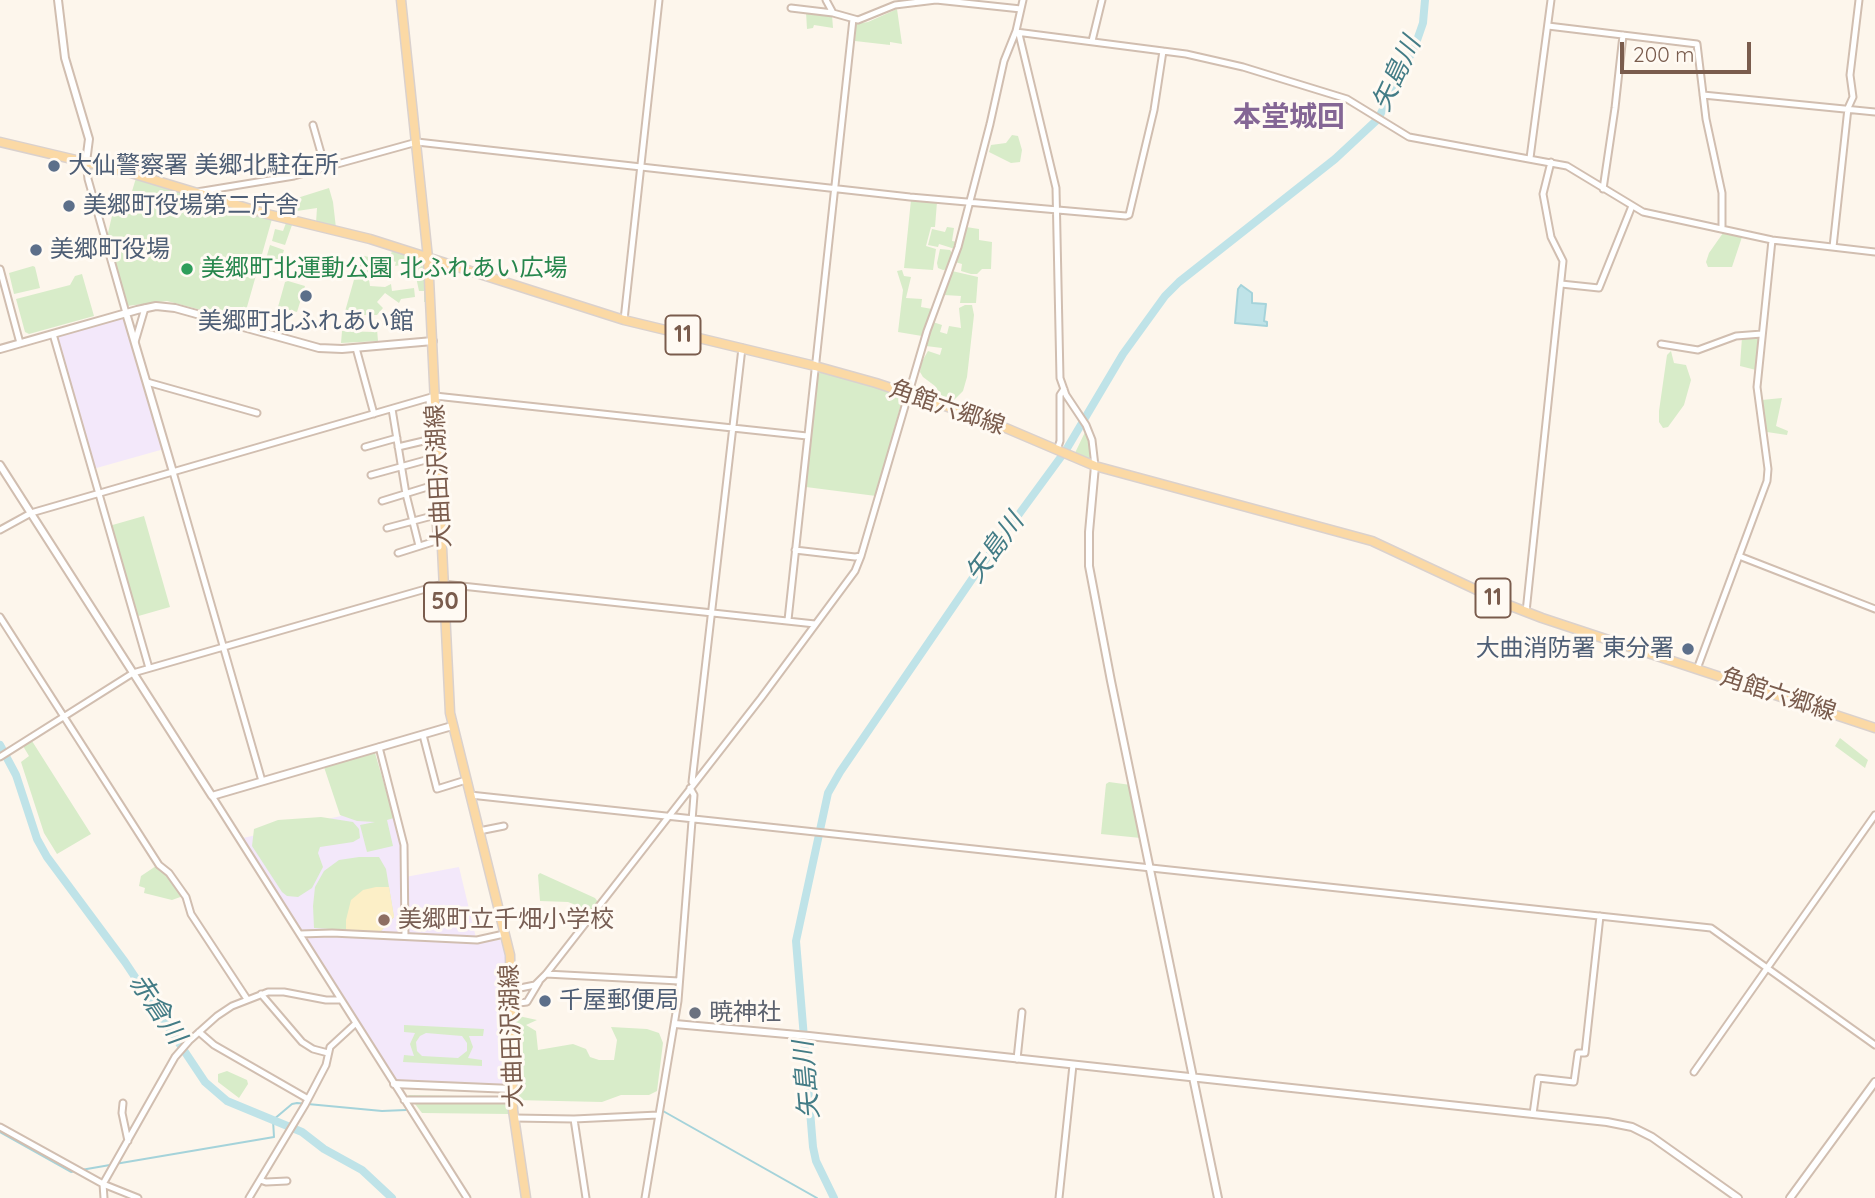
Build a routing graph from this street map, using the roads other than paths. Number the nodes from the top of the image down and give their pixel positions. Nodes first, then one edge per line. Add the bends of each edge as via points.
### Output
1 (58, 0) edge
2 (401, 0) edge
3 (659, 0) edge
4 (827, 0) edge
5 (936, 0) edge
6 (1023, 0) edge
7 (1102, 0) edge
8 (1551, 0) edge
9 (1859, 0) edge
10 (791, 8) dead end
11 (1021, 9) junction
12 (833, 13) junction
13 (853, 19) junction
14 (1548, 26) junction
15 (1017, 33) junction
16 (1623, 35) junction
17 (1092, 41) junction
18 (1163, 51) junction
19 (1703, 95) junction
20 (1848, 108) junction
21 (1875, 112) edge
22 (313, 125) dead end
23 (0, 142) edge
24 (416, 142) junction
25 (1530, 158) junction
26 (86, 162) junction
27 (1551, 162) junction
28 (324, 167) junction
29 (641, 167) junction
30 (834, 188) junction
31 (1603, 189) junction
32 (194, 192) junction
33 (970, 202) junction
34 (1632, 206) junction
35 (1057, 212) junction
36 (1722, 229) junction
37 (1772, 240) junction
38 (1833, 247) junction
39 (1875, 252) edge
40 (428, 258) junction
41 (0, 269) edge
42 (1560, 284) junction
43 (145, 308) junction
44 (126, 313) junction
45 (624, 320) junction
46 (53, 334) junction
47 (1762, 334) junction
48 (432, 341) junction
49 (20, 343) junction
50 (135, 344) junction
51 (1661, 344) dead end
52 (356, 348) junction
53 (742, 348) junction
54 (0, 349) edge
55 (814, 366) junction
56 (147, 382) junction
57 (1064, 388) junction
58 (908, 393) junction
59 (432, 397) junction
60 (392, 409) junction
61 (257, 413) dead end
62 (374, 414) junction
63 (732, 428) junction
64 (807, 436) junction
65 (397, 438) junction
66 (432, 439) junction
67 (365, 447) dead end
68 (398, 447) junction
69 (1061, 452) junction
70 (433, 458) junction
71 (0, 465) edge
72 (1095, 466) junction
73 (401, 467) junction
74 (173, 472) junction
75 (371, 475) dead end
76 (434, 485) junction
77 (98, 494) junction
78 (406, 494) junction
79 (382, 501) dead end
80 (31, 513) junction
81 (436, 515) junction
82 (413, 521) junction
83 (387, 528) dead end
84 (0, 530) edge
85 (439, 540) junction
86 (419, 546) junction
87 (795, 550) junction
88 (398, 553) dead end
89 (861, 556) junction
90 (1740, 556) junction
91 (443, 584) junction
92 (1875, 609) edge
93 (1526, 612) junction
94 (712, 613) junction
95 (0, 617) edge
96 (788, 620) junction
97 (815, 624) junction
98 (223, 647) junction
99 (149, 668) junction
100 (1697, 669) junction
101 (133, 673) junction
102 (64, 716) junction
103 (452, 726) junction
104 (1875, 728) edge
105 (423, 735) junction
106 (379, 747) junction
107 (0, 757) edge
108 (466, 780) junction
109 (262, 781) junction
110 (691, 786) junction
111 (470, 794) junction
112 (212, 796) junction
113 (668, 815) junction
114 (1875, 815) edge
115 (692, 817) junction
116 (504, 825) dead end
117 (479, 831) junction
118 (1150, 867) junction
119 (1600, 916) junction
120 (300, 934) junction
121 (504, 934) junction
122 (405, 936) junction
123 (1768, 966) junction
124 (547, 974) junction
125 (541, 980) junction
126 (679, 981) junction
127 (510, 990) junction
128 (261, 994) junction
129 (247, 999) junction
130 (341, 1000) junction
131 (510, 1004) junction
132 (1022, 1012) dead end
133 (355, 1024) junction
134 (675, 1024) junction
135 (199, 1032) junction
136 (1875, 1045) edge
137 (328, 1053) junction
138 (1017, 1059) junction
139 (1073, 1065) junction
140 (1694, 1072) dead end
141 (1193, 1078) junction
142 (1875, 1082) edge
143 (394, 1084) junction
144 (512, 1089) junction
145 (404, 1100) junction
146 (513, 1100) junction
147 (307, 1102) junction
148 (123, 1103) dead end
149 (1534, 1114) junction
150 (658, 1115) junction
151 (514, 1118) junction
152 (575, 1119) junction
153 (0, 1127) edge
154 (128, 1140) junction
155 (260, 1180) junction
156 (287, 1181) dead end
157 (103, 1184) junction
158 (104, 1198) edge
159 (138, 1198) edge
160 (249, 1198) edge
161 (467, 1198) edge
162 (526, 1198) edge
163 (586, 1198) edge
164 (645, 1198) edge
165 (1059, 1198) edge
166 (1218, 1198) edge
167 (1738, 1198) edge
168 (1790, 1198) edge

1 - 26 street via 65,58 89,139
2 - 24 main road, 大曲田沢湖線 / 50
3 - 29 street
4 - 12 street
5 - 11 street
5 - 13 street via 895,5
6 - 11 street
7 - 17 street
8 - 14 street
9 - 20 street via 1850,75 1853,97
10 - 12 street
11 - 15 street
12 - 13 street
13 - 30 street
14 - 16 street
14 - 25 street
15 - 17 street
15 - 33 street via 1004,61
15 - 35 street via 1056,188
16 - 19 street via 1697,44
16 - 31 street
17 - 18 street
18 - 25 street via 1243,67 1347,99 1409,137
18 - 35 street via 1129,215
19 - 20 street
19 - 36 street via 1722,193
20 - 21 street
20 - 38 street
22 - 28 street
23 - 26 main road, 角館六郷線 / 11
24 - 28 street
24 - 29 street
24 - 40 main road, 大曲田沢湖線 / 50
25 - 27 street
26 - 32 main road, 角館六郷線 / 11
26 - 44 street
27 - 31 street via 1573,169
27 - 42 street via 1542,194 1551,237 1563,261
28 - 32 street
29 - 30 street
29 - 45 street
30 - 33 street
30 - 55 street
31 - 34 street
32 - 40 main road, 角館六郷線 / 11
33 - 35 street
33 - 58 street
34 - 36 street
34 - 42 street via 1599,288
35 - 57 street via 1059,361
36 - 37 street
37 - 38 street
37 - 47 street
38 - 39 street
40 - 45 main road, 角館六郷線 / 11
40 - 48 main road, 大曲田沢湖線 / 50
41 - 49 street
42 - 93 street
43 - 44 street
43 - 50 street
43 - 52 street via 175,308 319,348
44 - 46 street
44 - 50 street
45 - 53 main road, 角館六郷線 / 11
46 - 49 street
46 - 77 street
47 - 51 street via 1698,350
47 - 90 street via 1757,387 1767,481
48 - 52 street
48 - 59 main road, 大曲田沢湖線 / 50
49 - 54 street
50 - 56 street
52 - 62 street
53 - 55 main road, 角館六郷線 / 11
53 - 63 street
55 - 58 main road, 角館六郷線 / 11
55 - 64 street
56 - 61 street
56 - 74 street
57 - 69 street via 1060,395
57 - 72 street via 1092,440
58 - 69 main road, 角館六郷線 / 11
58 - 89 street
59 - 60 street
59 - 63 street
59 - 66 street
59 - 85 main road, 大曲田沢湖線 / 50
60 - 62 street
60 - 65 street
62 - 74 street
63 - 64 street
63 - 94 street
64 - 87 street
65 - 67 street
65 - 68 street
66 - 68 street
66 - 70 street
68 - 73 street
69 - 72 main road, 角館六郷線 / 11
70 - 73 street
70 - 76 street
71 - 80 street
72 - 93 main road, 角館六郷線 / 11 via 1371,541
72 - 118 street via 1089,566
73 - 75 street
73 - 78 street
74 - 77 street
74 - 98 street
76 - 78 street
76 - 81 street
77 - 80 street
77 - 99 street
78 - 79 street
78 - 82 street
80 - 84 street
80 - 101 street
81 - 82 street
81 - 85 street
82 - 83 street
82 - 86 street
85 - 86 street
85 - 91 main road, 大曲田沢湖線 / 50
86 - 88 street
87 - 89 street
87 - 96 street
89 - 97 street
90 - 92 street
90 - 100 street
91 - 94 street
91 - 98 street
91 - 103 main road, 大曲田沢湖線 / 50
93 - 100 main road, 角館六郷線 / 11
94 - 96 street
94 - 110 street
95 - 102 street
96 - 97 street
97 - 110 street
98 - 99 street
98 - 109 street
99 - 101 street
100 - 104 main road, 角館六郷線 / 11
101 - 102 street
101 - 112 street
102 - 107 street
102 - 129 street via 159,865 186,897 191,914
103 - 105 street
103 - 108 main road, 大曲田沢湖線 / 50
105 - 106 street
105 - 108 street via 437,789
106 - 109 street
106 - 122 street via 404,845
108 - 111 main road, 大曲田沢湖線 / 50
109 - 112 street
110 - 113 street
110 - 115 street
111 - 113 street
111 - 117 main road, 大曲田沢湖線 / 50
112 - 120 street
113 - 115 street
113 - 124 street
114 - 123 street
115 - 118 street
115 - 126 street
116 - 117 street
117 - 121 main road, 大曲田沢湖線 / 50
118 - 119 street
118 - 141 street
119 - 123 street via 1711,928
119 - 149 street via 1585,1053 1578,1053 1574,1082 1538,1078
120 - 122 street
120 - 130 street
121 - 122 street via 477,940
121 - 127 main road, 大曲田沢湖線 / 50
123 - 136 street
123 - 140 street
124 - 125 street
124 - 126 street
125 - 127 street
125 - 131 street via 527,1002
126 - 134 street
127 - 131 main road, 大曲田沢湖線 / 50
128 - 129 street
128 - 130 street via 274,991
128 - 137 street via 302,1042
129 - 135 street
130 - 133 street
131 - 144 main road, 大曲田沢湖線 / 50
132 - 138 street
133 - 137 street
133 - 143 street
134 - 138 street
134 - 150 street
135 - 147 street
135 - 154 street via 175,1057
137 - 147 street
138 - 139 street
139 - 141 street
139 - 165 street
141 - 149 street
141 - 166 street
142 - 168 street
143 - 144 street
143 - 145 street
144 - 146 main road, 大曲田沢湖線 / 50
145 - 146 street
145 - 161 street
146 - 151 main road, 大曲田沢湖線 / 50
147 - 155 street
148 - 154 street
149 - 167 street via 1632,1127
150 - 152 street
150 - 164 street
151 - 152 street
151 - 162 main road, 大曲田沢湖線 / 50
152 - 163 street
153 - 157 street
154 - 157 street
155 - 156 street
155 - 160 street
157 - 158 street
157 - 159 street

